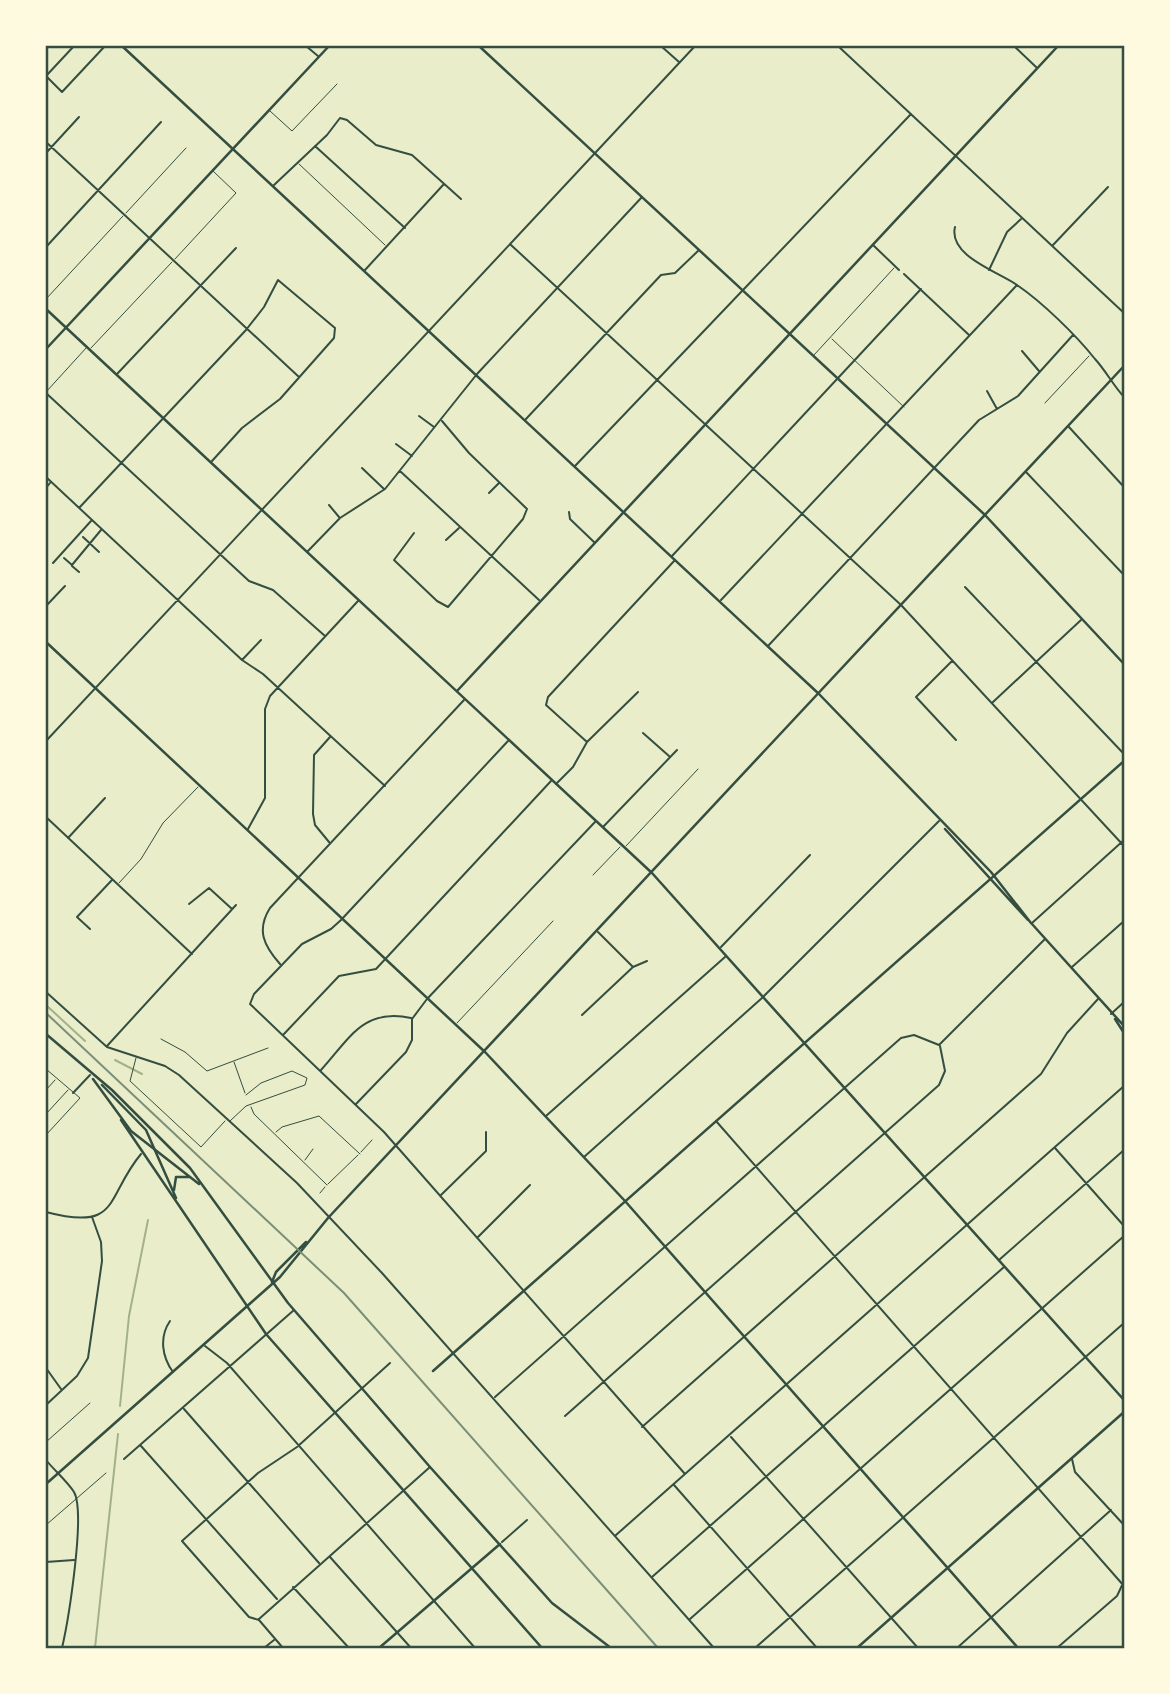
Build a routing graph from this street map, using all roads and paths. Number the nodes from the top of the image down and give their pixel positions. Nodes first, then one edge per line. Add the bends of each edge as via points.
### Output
1 (74, 46) edge
2 (105, 46) edge
3 (122, 46) edge
4 (306, 46) edge
5 (329, 46) edge
6 (479, 46) edge
7 (661, 46) edge
8 (695, 46) edge
9 (838, 46) edge
10 (1014, 46) edge
11 (1058, 46) edge
12 (319, 57) junction
13 (680, 62) junction
14 (1037, 67) junction
15 (46, 76) edge
16 (337, 84) dead end
17 (269, 109) junction
18 (911, 114) junction
19 (79, 117) dead end
20 (161, 122) dead end
21 (46, 142) edge
22 (315, 145) junction
23 (51, 147) junction
24 (186, 148) dead end
25 (233, 148) junction
26 (593, 151) junction
27 (46, 153) edge
28 (957, 156) junction
29 (297, 163) junction
30 (212, 170) junction
31 (445, 183) junction
32 (274, 186) junction
33 (1108, 187) dead end
34 (97, 191) junction
35 (642, 196) junction
36 (461, 199) dead end
37 (124, 215) junction
38 (1022, 218) junction
39 (955, 227) dead end
40 (405, 228) junction
41 (149, 237) junction
42 (509, 243) junction
43 (873, 245) junction
44 (1053, 246) junction
45 (46, 247) edge
46 (387, 247) junction
47 (236, 248) dead end
48 (699, 249) junction
49 (173, 261) junction
50 (895, 267) junction
51 (364, 270) junction
52 (899, 270) dead end
53 (989, 270) junction
54 (904, 274) dead end
55 (1017, 285) junction
56 (199, 286) junction
57 (557, 289) junction
58 (740, 289) junction
59 (920, 289) junction
60 (46, 299) edge
61 (46, 309) edge
62 (1125, 313) edge
63 (65, 328) junction
64 (246, 330) junction
65 (428, 330) junction
66 (606, 334) junction
67 (789, 334) junction
68 (1073, 335) junction
69 (970, 336) junction
70 (831, 337) junction
71 (88, 348) junction
72 (46, 349) edge
73 (1022, 351) dead end
74 (1091, 354) junction
75 (813, 356) junction
76 (855, 359) junction
77 (1125, 366) edge
78 (1040, 372) junction
79 (117, 374) junction
80 (477, 374) junction
81 (299, 377) junction
82 (656, 378) junction
83 (837, 378) junction
84 (1110, 381) junction
85 (987, 391) dead end
86 (46, 393) edge
87 (1125, 397) edge
88 (1045, 403) dead end
89 (904, 407) junction
90 (997, 410) junction
91 (419, 416) dead end
92 (163, 418) junction
93 (441, 420) junction
94 (525, 420) junction
95 (887, 424) junction
96 (705, 425) junction
97 (1068, 426) junction
98 (435, 427) junction
99 (396, 444) dead end
100 (413, 456) junction
101 (210, 462) junction
102 (122, 465) junction
103 (575, 466) junction
104 (755, 467) junction
105 (362, 468) dead end
106 (933, 469) junction
107 (400, 471) junction
108 (1026, 472) junction
109 (46, 477) edge
110 (51, 482) junction
111 (499, 482) junction
112 (1125, 486) edge
113 (46, 488) edge
114 (384, 489) junction
115 (489, 494) dead end
116 (329, 505) dead end
117 (79, 508) junction
118 (260, 509) junction
119 (569, 512) dead end
120 (624, 512) junction
121 (802, 512) junction
122 (985, 515) junction
123 (340, 518) junction
124 (92, 520) junction
125 (459, 527) junction
126 (102, 530) junction
127 (414, 533) dead end
128 (83, 537) dead end
129 (446, 540) dead end
130 (89, 542) junction
131 (594, 543) junction
132 (99, 552) dead end
133 (307, 552) junction
134 (219, 554) junction
135 (492, 557) junction
136 (671, 557) junction
137 (851, 557) junction
138 (64, 558) dead end
139 (675, 560) junction
140 (53, 563) dead end
141 (72, 565) junction
142 (79, 572) dead end
143 (1125, 575) edge
144 (65, 586) dead end
145 (965, 587) dead end
146 (177, 600) junction
147 (358, 600) junction
148 (540, 601) junction
149 (719, 602) junction
150 (901, 604) junction
151 (46, 606) edge
152 (1082, 619) junction
153 (325, 636) junction
154 (261, 640) dead end
155 (46, 642) edge
156 (767, 647) junction
157 (242, 660) junction
158 (953, 660) junction
159 (1037, 661) junction
160 (1125, 664) edge
161 (95, 688) junction
162 (278, 688) junction
163 (456, 691) junction
164 (638, 692) dead end
165 (819, 694) junction
166 (465, 700) junction
167 (992, 703) junction
168 (643, 733) dead end
169 (330, 736) junction
170 (508, 740) junction
171 (956, 740) dead end
172 (46, 741) edge
173 (587, 742) junction
174 (677, 750) dead end
175 (1125, 754) edge
176 (670, 756) junction
177 (1125, 761) edge
178 (698, 769) dead end
179 (552, 780) junction
180 (556, 784) junction
181 (199, 786) junction
182 (384, 786) junction
183 (104, 798) dead end
184 (1081, 799) junction
185 (46, 817) edge
186 (596, 821) junction
187 (939, 821) junction
188 (603, 827) junction
189 (247, 830) junction
190 (68, 838) junction
191 (1125, 840) edge
192 (1121, 842) junction
193 (330, 844) junction
194 (623, 846) junction
195 (1125, 846) edge
196 (810, 855) dead end
197 (652, 873) junction
198 (593, 875) dead end
199 (994, 876) junction
200 (299, 879) junction
201 (113, 880) junction
202 (989, 880) junction
203 (117, 884) junction
204 (189, 905) dead end
205 (236, 905) dead end
206 (233, 909) junction
207 (341, 919) junction
208 (553, 920) dead end
209 (1125, 921) edge
210 (1031, 923) junction
211 (90, 929) dead end
212 (597, 931) junction
213 (1045, 939) junction
214 (721, 948) junction
215 (192, 954) junction
216 (727, 955) junction
217 (384, 959) junction
218 (646, 961) dead end
219 (281, 966) junction
220 (633, 967) junction
221 (1071, 968) junction
222 (46, 992) edge
223 (763, 996) junction
224 (427, 999) junction
225 (1098, 999) junction
226 (1125, 1002) edge
227 (582, 1014) dead end
228 (1111, 1014) junction
229 (412, 1018) junction
230 (455, 1024) junction
231 (1125, 1026) edge
232 (1125, 1033) edge
233 (46, 1034) edge
234 (283, 1035) junction
235 (161, 1039) dead end
236 (805, 1042) junction
237 (939, 1045) junction
238 (107, 1047) junction
239 (268, 1048) dead end
240 (485, 1052) junction
241 (136, 1056) junction
242 (234, 1062) junction
243 (46, 1069) edge
244 (321, 1070) junction
245 (90, 1075) junction
246 (56, 1079) junction
247 (102, 1085) junction
248 (1125, 1086) edge
249 (844, 1087) junction
250 (46, 1090) edge
251 (68, 1090) junction
252 (73, 1093) junction
253 (250, 1104) junction
254 (356, 1104) junction
255 (46, 1114) edge
256 (545, 1116) junction
257 (121, 1120) junction
258 (228, 1120) junction
259 (716, 1121) junction
260 (486, 1132) dead end
261 (884, 1132) junction
262 (275, 1133) junction
263 (46, 1135) edge
264 (372, 1140) dead end
265 (396, 1147) junction
266 (1055, 1148) junction
267 (313, 1149) dead end
268 (1125, 1150) edge
269 (156, 1151) junction
270 (142, 1153) junction
271 (360, 1154) junction
272 (583, 1157) junction
273 (303, 1161) junction
274 (756, 1166) junction
275 (193, 1178) junction
276 (924, 1178) junction
277 (1086, 1184) junction
278 (327, 1185) junction
279 (530, 1185) dead end
280 (204, 1188) junction
281 (174, 1189) junction
282 (320, 1193) dead end
283 (440, 1196) junction
284 (177, 1201) junction
285 (625, 1201) junction
286 (796, 1212) junction
287 (46, 1213) edge
288 (92, 1217) junction
289 (328, 1218) junction
290 (967, 1226) junction
291 (1125, 1226) edge
292 (1125, 1236) edge
293 (477, 1238) junction
294 (309, 1240) junction
295 (666, 1248) junction
296 (835, 1256) junction
297 (998, 1261) junction
298 (1004, 1268) junction
299 (272, 1282) junction
300 (524, 1291) junction
301 (705, 1293) junction
302 (877, 1304) junction
303 (247, 1307) junction
304 (294, 1310) junction
305 (1041, 1310) junction
306 (170, 1321) dead end
307 (1125, 1323) edge
308 (266, 1334) junction
309 (564, 1337) junction
310 (744, 1337) junction
311 (204, 1345) junction
312 (914, 1347) junction
313 (453, 1352) junction
314 (1084, 1358) junction
315 (390, 1363) dead end
316 (229, 1367) junction
317 (46, 1368) edge
318 (433, 1371) dead end
319 (173, 1373) junction
320 (604, 1382) junction
321 (786, 1385) junction
322 (362, 1389) junction
323 (951, 1389) junction
324 (62, 1390) junction
325 (494, 1398) junction
326 (1125, 1400) edge
327 (90, 1403) dead end
328 (46, 1405) edge
329 (182, 1408) junction
330 (1125, 1412) edge
331 (334, 1413) junction
332 (565, 1416) dead end
333 (823, 1427) junction
334 (642, 1428) junction
335 (729, 1435) junction
336 (994, 1438) junction
337 (46, 1442) edge
338 (140, 1445) junction
339 (297, 1447) junction
340 (1072, 1458) junction
341 (124, 1459) dead end
342 (46, 1460) edge
343 (430, 1467) junction
344 (860, 1469) junction
345 (106, 1473) dead end
346 (57, 1474) junction
347 (685, 1474) junction
348 (766, 1477) junction
349 (248, 1483) junction
350 (46, 1484) edge
351 (673, 1485) junction
352 (1038, 1488) junction
353 (402, 1491) junction
354 (76, 1498) junction
355 (1111, 1510) junction
356 (903, 1518) junction
357 (803, 1519) junction
358 (206, 1520) junction
359 (527, 1520) dead end
360 (365, 1524) junction
361 (46, 1525) edge
362 (1125, 1525) edge
363 (709, 1526) junction
364 (615, 1535) junction
365 (1080, 1538) junction
366 (500, 1544) junction
367 (329, 1556) junction
368 (75, 1560) junction
369 (46, 1562) edge
370 (320, 1563) junction
371 (745, 1568) junction
372 (846, 1568) junction
373 (471, 1569) junction
374 (948, 1569) junction
375 (651, 1577) junction
376 (1124, 1584) edge
377 (293, 1587) junction
378 (278, 1600) junction
379 (434, 1601) junction
380 (790, 1618) junction
381 (991, 1618) junction
382 (891, 1619) junction
383 (259, 1620) junction
384 (689, 1620) junction
385 (397, 1633) junction
386 (275, 1639) junction
387 (62, 1648) edge
388 (264, 1648) edge
389 (283, 1648) edge
390 (349, 1648) edge
391 (379, 1648) edge
392 (411, 1648) edge
393 (475, 1648) edge
394 (540, 1648) edge
395 (611, 1648) edge
396 (714, 1648) edge
397 (755, 1648) edge
398 (817, 1648) edge
399 (857, 1648) edge
400 (918, 1648) edge
401 (957, 1648) edge
402 (1018, 1648) edge
403 (1057, 1648) edge

1 - 15 street
2 - 15 street via 62,92
3 - 25 main road
4 - 12 street
5 - 12 main road
6 - 26 main road
7 - 13 street
8 - 13 street
9 - 18 street
10 - 14 street
11 - 14 main road
12 - 17 main road
13 - 26 street
14 - 28 main road
16 - 17 lane via 292,131
17 - 25 main road
18 - 28 street
18 - 58 street via 767,267
19 - 23 street
20 - 34 street
21 - 23 street
22 - 29 street
22 - 31 street via 340,118 347,120 376,145 412,155
22 - 40 street
23 - 27 street
23 - 34 street
24 - 37 lane
25 - 30 main road
25 - 32 main road
26 - 35 main road
26 - 42 street
28 - 38 street
28 - 43 main road
29 - 32 street
29 - 46 lane
30 - 41 main road
30 - 49 lane via 236,192
31 - 36 street
31 - 40 street
32 - 51 main road
33 - 44 street
34 - 37 street
34 - 45 street
35 - 48 main road
35 - 57 street
37 - 41 street
37 - 60 lane
38 - 44 street
38 - 53 street via 1007,232
39 - 53 street via 956,243
40 - 46 street
41 - 49 street
41 - 63 main road
42 - 57 street
42 - 65 street
43 - 50 street
43 - 67 main road
44 - 62 street
46 - 51 street
47 - 56 street
48 - 58 main road
48 - 66 street via 675,273 661,275
49 - 56 street
49 - 71 lane
50 - 52 street
50 - 70 lane
51 - 65 main road
53 - 55 street
54 - 59 street
55 - 68 street
55 - 69 street
56 - 64 street
56 - 79 street
57 - 66 street
57 - 80 street
58 - 67 main road
58 - 82 street
59 - 69 street
59 - 76 street
61 - 63 main road
63 - 71 main road
63 - 72 main road
64 - 81 street
64 - 81 street via 278,280 335,328 334,338
64 - 92 street
65 - 80 main road
65 - 118 street
66 - 82 street
66 - 94 street
67 - 75 main road
67 - 96 main road
68 - 74 street
68 - 78 street
69 - 89 street
70 - 75 lane
70 - 76 lane
71 - 79 main road
71 - 86 lane
73 - 78 street
74 - 84 street
74 - 88 lane
75 - 83 main road
76 - 83 street
76 - 89 lane
77 - 84 main road
78 - 90 street
79 - 92 main road
80 - 93 street
80 - 94 main road
81 - 101 street
82 - 96 street
82 - 103 street
83 - 95 main road
83 - 104 street
84 - 87 street
84 - 97 main road
85 - 90 street
86 - 102 street
89 - 95 street
90 - 106 street via 979,420
91 - 98 street
92 - 101 main road
92 - 102 street
93 - 98 street
93 - 111 street
94 - 103 main road
95 - 106 main road
95 - 121 street
96 - 104 street
96 - 120 main road
97 - 108 main road
97 - 112 street
98 - 100 street
99 - 100 street
100 - 107 street
101 - 118 main road
102 - 117 street
102 - 134 street
103 - 120 main road
104 - 121 street
104 - 136 street
105 - 114 street
106 - 122 main road
106 - 137 street
107 - 114 street
107 - 125 street
108 - 122 main road
108 - 143 street
109 - 110 street
110 - 113 street
110 - 117 street
111 - 115 street
111 - 135 street via 527,509
114 - 123 street
116 - 123 street
117 - 124 street
118 - 133 main road
118 - 134 street
119 - 131 street via 570,519
120 - 131 main road
120 - 136 main road
121 - 137 street
121 - 149 street
122 - 150 main road
122 - 152 main road
123 - 133 street
124 - 126 street
124 - 140 street
125 - 129 street
125 - 135 street
126 - 130 street
126 - 146 street
127 - 135 street via 394,560 449,607
128 - 130 street
130 - 132 street
130 - 141 street
131 - 148 main road
133 - 147 main road
134 - 146 street
134 - 153 street via 250,581 283,597
135 - 148 street
136 - 139 main road
137 - 150 street
137 - 156 street
138 - 141 street
139 - 149 main road
139 - 173 street via 548,697 546,705
141 - 142 street
144 - 151 street
145 - 159 street
146 - 157 street
146 - 161 street
147 - 153 street
147 - 163 main road
148 - 163 main road
149 - 156 main road
150 - 158 street
150 - 165 main road
152 - 159 street
152 - 160 main road
153 - 162 street
154 - 157 street
155 - 161 main road
156 - 165 main road
157 - 162 street
158 - 167 street
158 - 171 street via 916,697
159 - 167 street
159 - 175 street
161 - 172 street
161 - 181 main road
162 - 169 street
162 - 189 street via 265,709 265,798
163 - 166 main road
164 - 173 street
165 - 187 main road
165 - 197 main road
166 - 170 main road
166 - 182 street
167 - 184 street
168 - 176 street
169 - 182 street
169 - 193 street via 314,755 313,814 315,825
170 - 179 main road
170 - 207 street
173 - 180 street via 573,767
174 - 176 street
176 - 188 street
177 - 184 main road
178 - 194 lane
179 - 180 main road
179 - 217 street
180 - 186 main road
181 - 189 main road
181 - 203 lane via 163,823 141,859
182 - 193 street
183 - 190 street
184 - 192 street
184 - 199 main road
185 - 190 street
186 - 188 main road
186 - 224 street
187 - 199 main road
187 - 202 main road
187 - 223 street
188 - 194 main road
189 - 200 main road
190 - 201 street
191 - 192 street
192 - 195 street
192 - 210 street
193 - 200 street
194 - 197 main road
194 - 198 lane
196 - 214 street
197 - 212 main road
197 - 214 main road
199 - 202 main road
199 - 210 main road
200 - 207 main road
200 - 219 street via 263,919 267,948
201 - 203 street
201 - 211 street via 77,917
202 - 210 main road
202 - 236 main road
203 - 215 street
204 - 206 street via 209,888
205 - 206 street
206 - 215 street
207 - 217 main road
207 - 219 street via 302,944
208 - 230 lane
209 - 221 street
210 - 213 main road
212 - 220 street
212 - 240 main road
213 - 221 main road
213 - 237 street
214 - 216 main road
215 - 238 street
216 - 223 main road
216 - 256 street
217 - 224 main road
217 - 234 street via 376,968 339,976
218 - 220 street
219 - 234 street via 250,1000
220 - 227 street
221 - 225 main road
222 - 238 street
223 - 236 main road
223 - 272 street
224 - 229 street
224 - 230 main road
225 - 228 main road
225 - 276 street via 1067,1033 1041,1074
226 - 228 street
228 - 231 main road
228 - 232 main road
229 - 244 street via 376,1016 362,1024
229 - 254 street via 412,1040 405,1052
230 - 240 main road
233 - 245 main road
234 - 244 street
235 - 242 lane via 207,1071
236 - 249 main road
236 - 259 main road
237 - 249 street via 914,1035 901,1038
237 - 261 street via 945,1071 939,1084
238 - 241 street
239 - 242 lane
240 - 256 main road
240 - 265 main road
241 - 258 street via 172,1069
241 - 258 lane via 130,1082 201,1147
242 - 253 lane via 246,1095 261,1083 292,1071 307,1078 305,1085
243 - 246 lane
244 - 254 street
245 - 247 main road
245 - 252 street
245 - 257 main road
246 - 250 lane
246 - 251 lane
247 - 269 main road via 141,1123
247 - 280 main road via 156,1133
248 - 266 street
249 - 261 main road
249 - 274 street
251 - 252 lane
251 - 255 lane
252 - 263 lane via 80,1098
253 - 258 lane
253 - 262 lane
254 - 265 street
256 - 272 main road
257 - 269 main road
257 - 270 main road
258 - 289 street
259 - 274 street
259 - 285 main road
260 - 283 street via 486,1151
261 - 276 main road
261 - 286 street
262 - 271 lane via 318,1116
262 - 273 lane
264 - 271 lane
265 - 283 street
265 - 289 main road
266 - 277 street
266 - 290 street
267 - 273 lane
268 - 277 street
269 - 275 main road
269 - 281 main road
270 - 284 main road
270 - 288 street via 109,1208
271 - 278 lane
272 - 285 main road
273 - 278 lane
274 - 286 street
274 - 295 street
275 - 280 main road
275 - 281 main road via 176,1177
276 - 290 main road
276 - 296 street
277 - 291 street
277 - 297 street
278 - 282 lane
279 - 293 street
280 - 299 main road
281 - 284 main road
283 - 293 street
284 - 303 main road
285 - 295 main road
285 - 300 main road
286 - 296 street
286 - 301 street
287 - 288 street via 74,1219
288 - 324 street via 102,1261 90,1349 83,1369
289 - 294 main road
289 - 313 street
290 - 297 main road
290 - 302 street
292 - 305 street
293 - 300 street
294 - 299 main road
294 - 299 main road via 276,1272
295 - 301 main road
295 - 309 street
296 - 302 street
296 - 310 street
297 - 298 main road
298 - 305 main road
298 - 312 street
299 - 303 main road
299 - 304 main road
300 - 309 street
300 - 313 main road
301 - 310 main road
301 - 320 street
302 - 312 street
302 - 321 street
303 - 308 main road
303 - 311 main road
304 - 308 street
304 - 322 main road
305 - 314 main road
305 - 323 street
306 - 319 street via 163,1357
307 - 314 street
308 - 316 street
308 - 331 main road
309 - 320 street
309 - 325 street
310 - 321 main road
310 - 334 street
311 - 316 street
311 - 319 main road
312 - 323 street
312 - 333 street
313 - 318 main road
313 - 325 street
314 - 326 main road
314 - 336 street
315 - 322 street
316 - 329 street
316 - 339 street
317 - 324 street
319 - 346 main road
320 - 332 street
320 - 334 street
321 - 333 main road
321 - 335 street
322 - 331 street
322 - 343 main road
323 - 336 street
323 - 344 street
324 - 328 street
325 - 364 street
327 - 337 lane
329 - 338 street
329 - 349 street
330 - 340 main road
331 - 339 street
331 - 353 main road
333 - 344 main road
333 - 348 street
334 - 347 street
335 - 347 street
335 - 348 street
336 - 352 street
336 - 356 street
338 - 341 street
338 - 358 street
339 - 349 street
339 - 360 street
340 - 352 main road
340 - 355 street via 1076,1472
342 - 346 street
343 - 353 street
343 - 366 main road
344 - 356 main road
344 - 357 street
345 - 354 lane
346 - 350 main road
346 - 354 street
347 - 351 street
348 - 357 street
348 - 363 street
349 - 358 street
349 - 370 street
351 - 363 street
351 - 364 street
352 - 365 street
352 - 374 main road
353 - 360 street
353 - 373 main road
354 - 361 lane
354 - 368 street
355 - 362 street
355 - 365 street
356 - 372 street
356 - 374 main road
357 - 371 street
357 - 372 street
358 - 378 street
358 - 383 street via 182,1541 249,1617
359 - 366 street
360 - 367 street
360 - 379 street
363 - 371 street
363 - 375 street
364 - 375 street
365 - 376 street
365 - 381 street
366 - 373 main road
366 - 395 main road via 552,1603
367 - 370 street
367 - 385 street
368 - 369 street
368 - 387 street
370 - 377 street
371 - 380 street
371 - 384 street
372 - 380 street
372 - 382 street
373 - 379 main road
373 - 394 main road
374 - 381 main road
374 - 382 main road
375 - 384 street
376 - 403 street via 1117,1596
377 - 378 street
377 - 390 street
378 - 383 street
379 - 385 main road
379 - 393 street
380 - 397 street
380 - 398 street
381 - 401 street
381 - 402 main road
382 - 399 main road
382 - 400 street
383 - 386 street
384 - 396 street
385 - 391 main road
385 - 392 street
386 - 388 street
386 - 389 street

